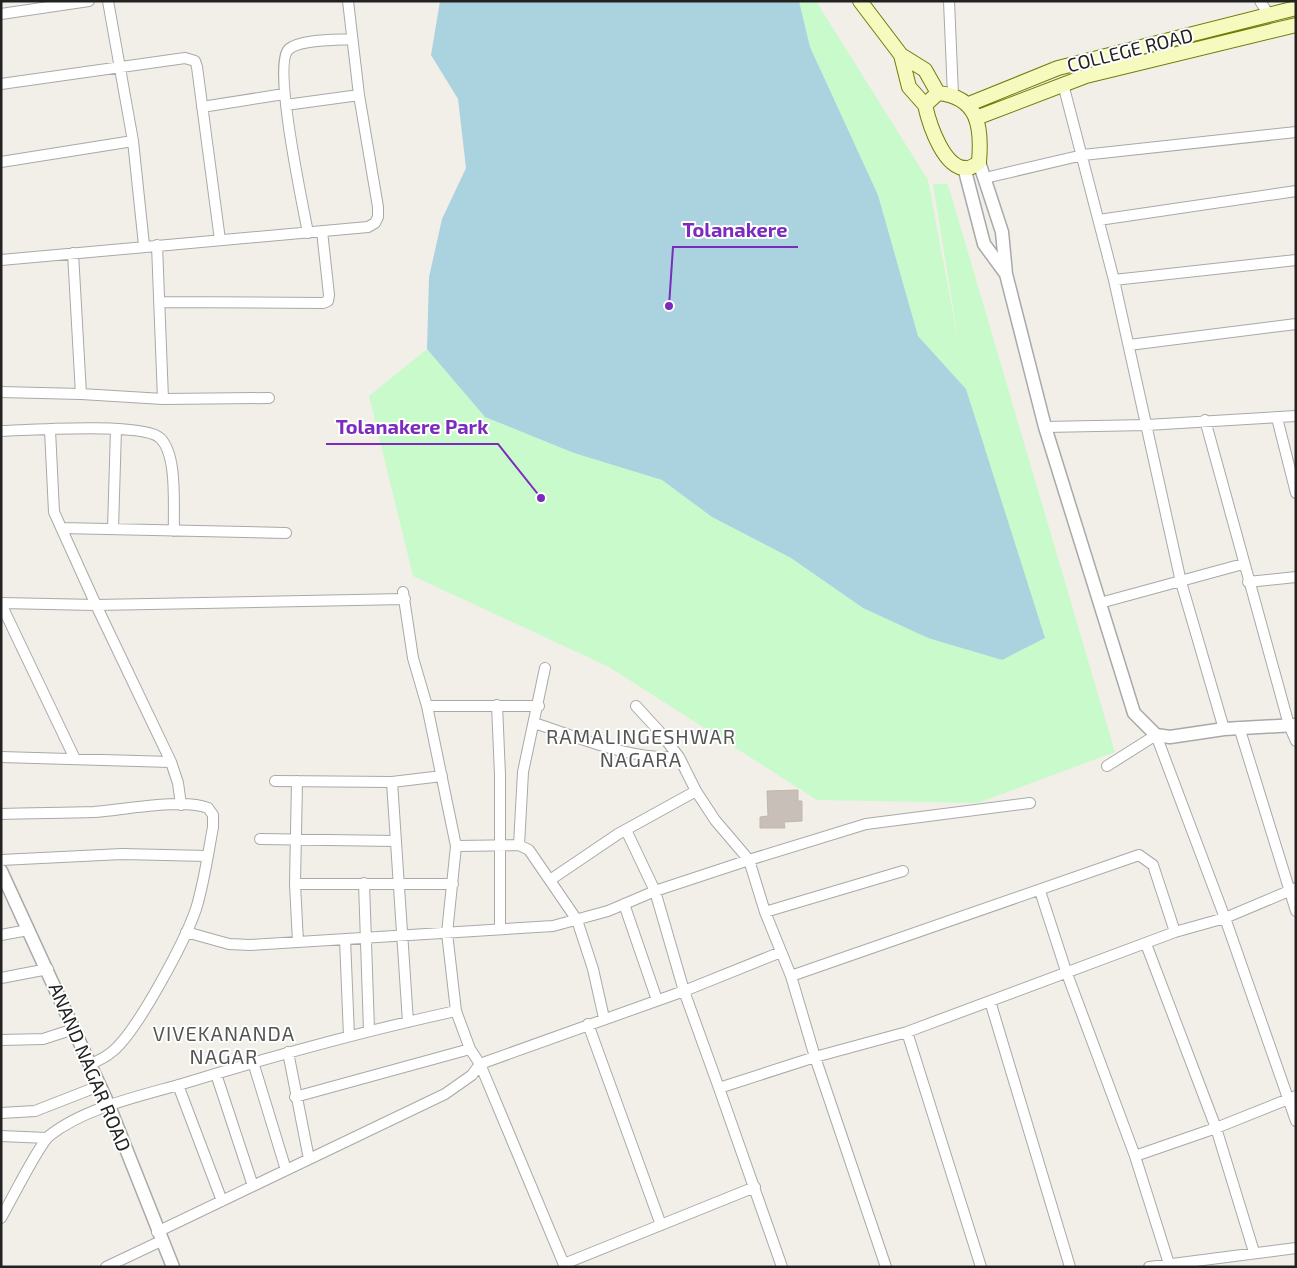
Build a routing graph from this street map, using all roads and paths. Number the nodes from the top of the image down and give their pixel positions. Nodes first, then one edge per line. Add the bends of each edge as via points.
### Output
1 (89, 1) edge
2 (108, 1) edge
3 (348, 1) edge
4 (860, 1) edge
5 (948, 1) edge
6 (1260, 1) edge
7 (1296, 8) edge
8 (1, 14) edge
9 (1269, 15) junction
10 (1296, 25) edge
11 (352, 39) junction
12 (900, 55) junction
13 (120, 68) junction
14 (1, 84) edge
15 (1063, 84) junction
16 (938, 93) junction
17 (284, 94) junction
18 (359, 95) junction
19 (953, 95) junction
20 (969, 104) junction
21 (925, 105) junction
22 (286, 106) junction
23 (202, 107) junction
24 (976, 118) junction
25 (1296, 132) edge
26 (133, 141) junction
27 (1082, 155) junction
28 (1, 162) edge
29 (980, 162) junction
30 (964, 167) junction
31 (985, 178) junction
32 (1296, 191) edge
33 (1098, 220) junction
34 (322, 231) junction
35 (308, 233) junction
36 (220, 240) junction
37 (144, 245) junction
38 (157, 245) junction
39 (74, 253) junction
40 (1, 260) edge
41 (1296, 260) edge
42 (1006, 274) junction
43 (1114, 280) junction
44 (159, 302) junction
45 (1296, 324) edge
46 (1129, 345) junction
47 (1, 392) edge
48 (81, 394) junction
49 (270, 398) dead end
50 (163, 399) junction
51 (1296, 416) edge
52 (1277, 418) junction
53 (1205, 420) junction
54 (1147, 425) junction
55 (1045, 426) junction
56 (116, 429) junction
57 (50, 430) junction
58 (1, 431) edge
59 (1296, 493) edge
60 (61, 528) junction
61 (113, 529) junction
62 (174, 531) junction
63 (286, 533) dead end
64 (1243, 564) junction
65 (1296, 577) edge
66 (1181, 582) junction
67 (1248, 582) junction
68 (1100, 603) junction
69 (1, 604) edge
70 (96, 606) junction
71 (545, 668) dead end
72 (496, 705) junction
73 (428, 706) junction
74 (539, 706) junction
75 (636, 706) dead end
76 (534, 723) junction
77 (1292, 725) edge
78 (1238, 727) junction
79 (1224, 729) junction
80 (1156, 735) junction
81 (1296, 741) edge
82 (1, 757) edge
83 (679, 757) junction
84 (75, 759) junction
85 (171, 762) junction
86 (1107, 766) dead end
87 (442, 776) junction
88 (275, 781) dead end
89 (297, 781) junction
90 (392, 782) junction
91 (696, 791) junction
92 (1030, 803) dead end
93 (181, 805) junction
94 (1, 814) edge
95 (626, 830) junction
96 (260, 839) dead end
97 (296, 841) junction
98 (395, 841) junction
99 (501, 845) junction
100 (519, 845) junction
101 (456, 846) junction
102 (207, 856) junction
103 (1, 860) edge
104 (749, 860) junction
105 (903, 870) dead end
106 (1, 871) edge
107 (550, 880) junction
108 (398, 882) junction
109 (364, 883) junction
110 (295, 884) junction
111 (453, 884) junction
112 (1292, 890) edge
113 (655, 891) junction
114 (1040, 891) junction
115 (624, 904) junction
116 (1296, 911) edge
117 (766, 912) junction
118 (1225, 918) junction
119 (577, 920) junction
120 (500, 929) junction
121 (28, 930) junction
122 (186, 932) junction
123 (1175, 932) junction
124 (447, 934) junction
125 (1, 935) edge
126 (401, 936) junction
127 (366, 938) junction
128 (345, 939) junction
129 (298, 942) junction
130 (1146, 944) junction
131 (781, 952) junction
132 (48, 969) junction
133 (1066, 971) junction
134 (791, 976) junction
135 (1, 978) edge
136 (684, 991) junction
137 (657, 1000) junction
138 (990, 1001) junction
139 (456, 1011) junction
140 (604, 1018) junction
141 (408, 1022) junction
142 (588, 1024) junction
143 (74, 1029) junction
144 (369, 1030) junction
145 (907, 1032) junction
146 (349, 1036) junction
147 (1, 1040) edge
148 (470, 1049) junction
149 (288, 1052) junction
150 (815, 1057) junction
151 (254, 1062) junction
152 (90, 1064) junction
153 (480, 1064) junction
154 (216, 1074) junction
155 (178, 1085) junction
156 (99, 1086) junction
157 (719, 1088) junction
158 (295, 1097) junction
159 (1292, 1097) edge
160 (109, 1106) junction
161 (1, 1112) edge
162 (1296, 1120) edge
163 (1216, 1128) junction
164 (1, 1136) edge
165 (47, 1138) junction
166 (1135, 1156) junction
167 (309, 1159) junction
168 (286, 1170) junction
169 (254, 1186) junction
170 (755, 1187) junction
171 (222, 1201) junction
172 (1, 1218) edge
173 (661, 1225) junction
174 (159, 1236) junction
175 (1296, 1248) edge
176 (1254, 1252) junction
177 (1169, 1264) junction
178 (565, 1265) edge
179 (106, 1267) edge
180 (173, 1267) edge
181 (782, 1267) edge
182 (886, 1267) edge
183 (981, 1267) edge
184 (1070, 1267) edge
185 (1149, 1267) edge

1 - 8 street
2 - 13 street
3 - 11 street
4 - 12 main road
5 - 19 street
6 - 9 street
7 - 9 main road, COLLEGE ROAD
9 - 20 main road, COLLEGE ROAD via 1058,68
10 - 15 main road, COLLEGE ROAD
11 - 17 street via 298,44 288,49 283,64
11 - 18 street
12 - 16 main road via 925,70
12 - 21 main road via 909,87
13 - 14 street
13 - 23 street via 185,58 195,61
13 - 26 street
15 - 24 main road, COLLEGE ROAD
15 - 27 street
16 - 19 main road
16 - 21 main road
17 - 22 street
17 - 23 street
18 - 22 street
18 - 34 street via 378,217 368,227
19 - 20 main road
20 - 24 main road
21 - 30 main road via 938,144 958,166
22 - 35 street
23 - 36 street
24 - 29 main road via 981,139
25 - 27 street
26 - 28 street
26 - 37 street
27 - 31 street
27 - 33 street
29 - 30 main road
29 - 31 street
30 - 42 street via 984,244
31 - 42 street via 1002,232
32 - 33 street
33 - 43 street
34 - 35 street
34 - 44 street via 330,295 328,301
35 - 36 street
36 - 38 street
37 - 38 street
37 - 39 street
38 - 44 street
39 - 40 street
39 - 48 street
41 - 43 street
42 - 55 street
43 - 46 street
44 - 50 street
45 - 46 street
46 - 54 street
47 - 48 street
48 - 50 street
49 - 50 street
51 - 52 street
52 - 53 street
52 - 59 street
53 - 54 street
53 - 64 street
54 - 55 street
54 - 66 street
55 - 68 street
56 - 57 street
56 - 61 street
56 - 62 street via 149,432 160,438 166,448 172,465
57 - 58 street
57 - 60 street via 54,512
60 - 61 street
60 - 70 street
61 - 62 street
62 - 63 street
64 - 66 street
64 - 67 street
65 - 67 street
66 - 68 street
66 - 79 street
67 - 77 street
68 - 80 street via 1134,713
69 - 70 street
69 - 84 street
70 - 73 street via 404,596 413,658
70 - 85 street
71 - 74 street
72 - 73 street
72 - 74 street
72 - 99 street
73 - 87 street
74 - 76 street
75 - 83 street
76 - 83 street via 618,750 653,757
76 - 100 street via 523,772
77 - 78 street
77 - 81 street
78 - 79 street
78 - 112 street
79 - 80 street via 1170,737
80 - 86 street
80 - 118 street
82 - 84 street
83 - 91 street
84 - 85 street
85 - 93 street
87 - 90 street
87 - 101 street
88 - 89 street
89 - 90 street
89 - 97 street
90 - 98 street
91 - 95 street
91 - 104 street
92 - 104 street via 866,824
93 - 94 street via 92,812
93 - 102 street via 202,805 213,815
95 - 107 street
95 - 113 street
96 - 97 street
97 - 98 street
97 - 110 street
98 - 108 street
99 - 100 street
99 - 101 street
99 - 120 street
100 - 107 street via 528,850
101 - 111 street
102 - 103 street via 122,854
102 - 122 street via 196,910
104 - 113 street
104 - 117 street
105 - 117 street
106 - 121 street, ANAND NAGAR ROAD
107 - 119 street
108 - 109 street
108 - 111 street
108 - 126 street
109 - 110 street
109 - 127 street
110 - 129 street
111 - 124 street
112 - 116 street
112 - 118 street
113 - 115 street
113 - 136 street
114 - 123 street via 1139,855 1153,865
114 - 133 street
114 - 134 street
115 - 119 street
115 - 137 street
117 - 131 street
118 - 123 street
118 - 159 street
119 - 120 street via 553,926
119 - 140 street via 594,969
120 - 124 street
121 - 125 street
121 - 132 street, ANAND NAGAR ROAD
122 - 129 street via 229,944
122 - 152 street via 132,1028 114,1050
123 - 130 street
124 - 126 street
124 - 139 street
126 - 127 street
126 - 141 street
127 - 128 street
127 - 144 street
128 - 129 street
128 - 146 street
130 - 133 street
130 - 163 street
131 - 134 street
131 - 136 street
132 - 135 street
132 - 143 street, ANAND NAGAR ROAD
133 - 138 street
133 - 166 street
134 - 150 street
136 - 137 street
136 - 157 street
137 - 140 street
138 - 145 street
138 - 184 street
139 - 141 street
139 - 148 street
140 - 142 street
141 - 144 street
142 - 153 street
142 - 173 street
143 - 147 street via 43,1039
143 - 152 street, ANAND NAGAR ROAD
144 - 146 street
145 - 150 street
145 - 183 street
146 - 149 street
148 - 153 street
148 - 158 street
149 - 151 street
149 - 158 street
150 - 157 street
150 - 182 street
151 - 154 street
151 - 168 street
152 - 156 street, ANAND NAGAR ROAD
153 - 167 street via 472,1075 445,1094
153 - 178 street
154 - 155 street
154 - 169 street
155 - 160 street
155 - 171 street
156 - 160 street, ANAND NAGAR ROAD
156 - 161 street via 35,1110
157 - 170 street
158 - 167 street
159 - 162 street
159 - 163 street
160 - 165 street
160 - 174 street, ANAND NAGAR ROAD
163 - 166 street
163 - 176 street
164 - 165 street
165 - 172 street
166 - 177 street
167 - 168 street
168 - 169 street
169 - 171 street
170 - 173 street
170 - 181 street
171 - 174 street
173 - 178 street
174 - 179 street
174 - 180 street, ANAND NAGAR ROAD
175 - 176 street
176 - 177 street
177 - 185 street

